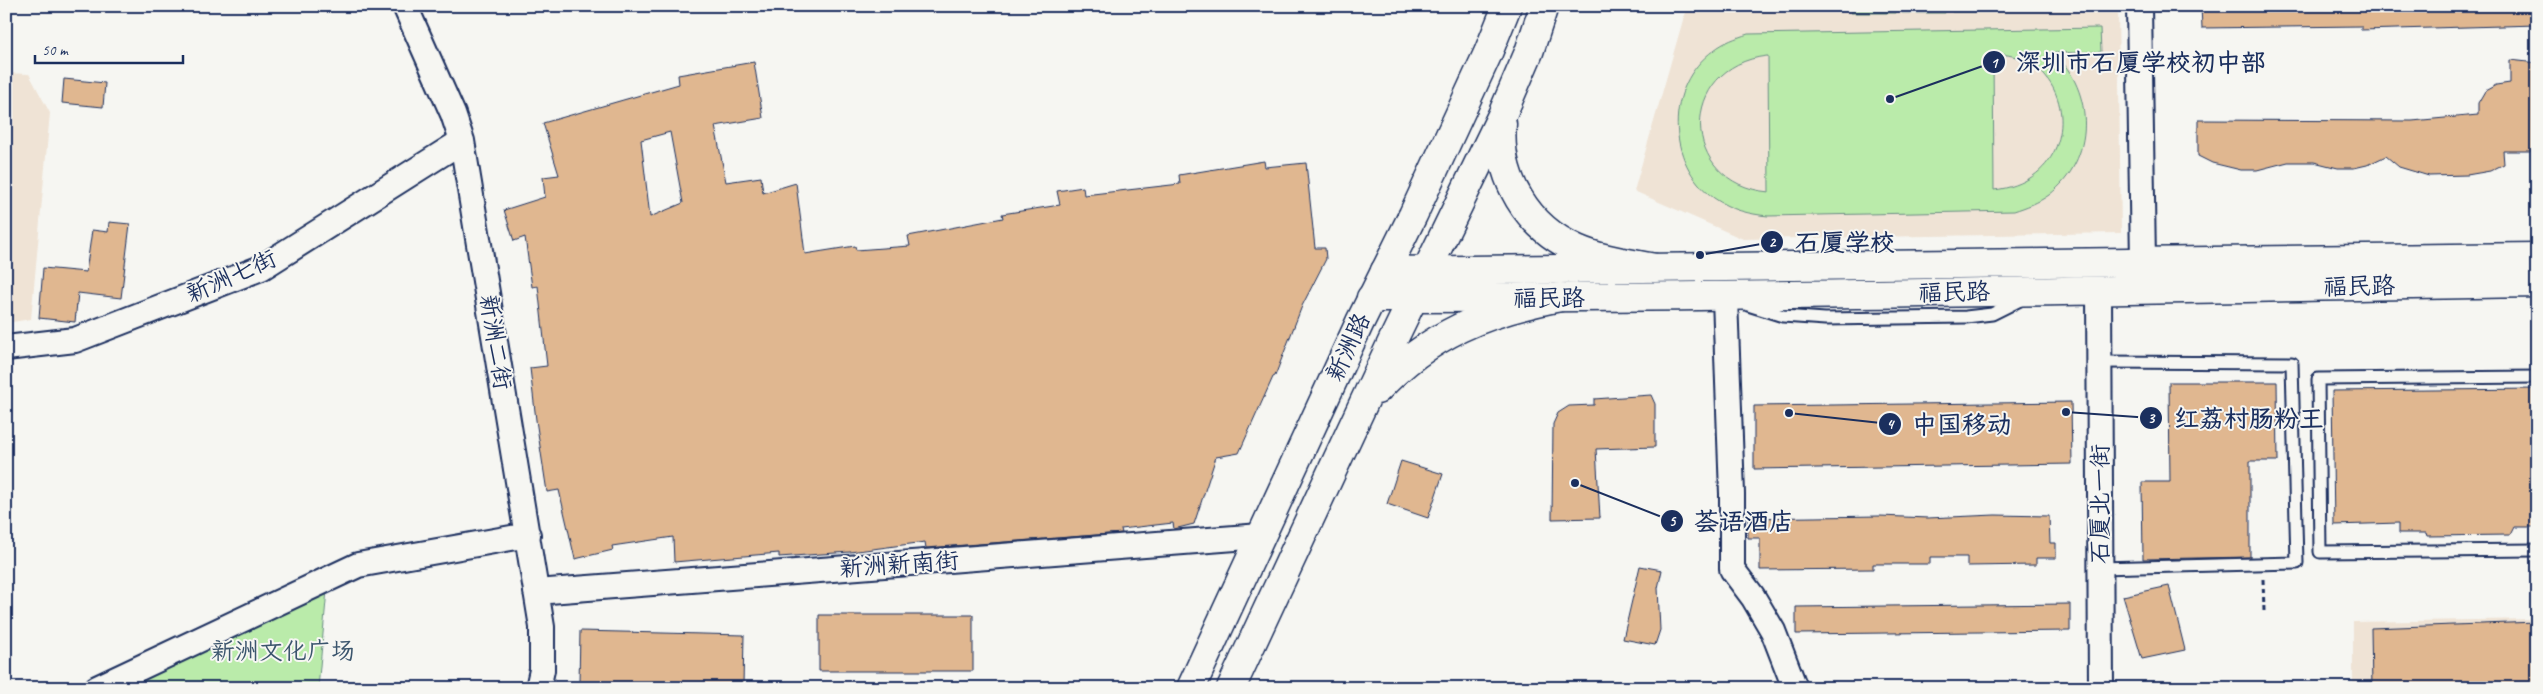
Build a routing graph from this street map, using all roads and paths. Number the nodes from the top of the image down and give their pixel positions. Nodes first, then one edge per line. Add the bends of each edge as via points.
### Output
1 (405, 6) edge
2 (1507, 6) edge
3 (1544, 6) edge
4 (2140, 6) edge
5 (1502, 115) junction
6 (462, 141) junction
7 (2537, 257) edge
8 (2143, 262) junction
9 (1655, 268) junction
10 (1385, 270) junction
11 (1428, 270) junction
12 (2537, 283) edge
13 (2099, 290) junction
14 (1560, 297) junction
15 (1371, 298) junction
16 (1414, 298) junction
17 (1725, 298) junction
18 (6, 348) edge
19 (2099, 362) junction
20 (2537, 377) edge
21 (1362, 406) junction
22 (528, 535) junction
23 (1261, 536) junction
24 (2537, 550) edge
25 (2263, 564) junction
26 (2100, 568) junction
27 (536, 592) junction
28 (2264, 611) dead end
29 (97, 688) edge
30 (538, 688) edge
31 (1191, 688) edge
32 (1230, 688) edge
33 (1795, 688) edge
34 (2101, 688) edge

1 - 6 street, 新洲二街
2 - 10 main road, 新洲路
3 - 5 main road, 新洲路 via 1529,52
4 - 8 street
5 - 9 main road via 1500,141 1503,163 1512,188 1541,226 1576,249 1610,260
5 - 11 main road, 新洲路
6 - 18 street, 新洲七街 via 260,268 75,340
6 - 22 street, 新洲二街
7 - 8 main road, 福民路
8 - 9 main road, 福民路
9 - 11 main road, 福民路
10 - 11 main road, 福民路
10 - 15 main road, 新洲路
11 - 16 main road, 新洲路
12 - 13 main road, 福民路
13 - 17 main road, 福民路
13 - 19 street, 石厦北一街
14 - 16 main road, 福民路
14 - 17 main road, 福民路
14 - 21 main road via 1513,306 1440,336 1413,355
15 - 16 main road, 福民路
15 - 23 main road, 新洲路
16 - 21 main road, 新洲路
17 - 33 street via 1732,568 1773,631
19 - 25 lane via 2292,363 2297,563
19 - 26 street, 石厦北一街
20 - 24 lane via 2318,379 2320,552
21 - 32 main road, 新洲路
22 - 27 street, 新洲二街
22 - 29 street via 358,565
23 - 27 street, 新洲新南街
23 - 31 main road, 新洲路
25 - 26 lane
25 - 28 path
26 - 34 street, 石厦北一街
27 - 30 street, 新洲二街 via 542,627 542,670

